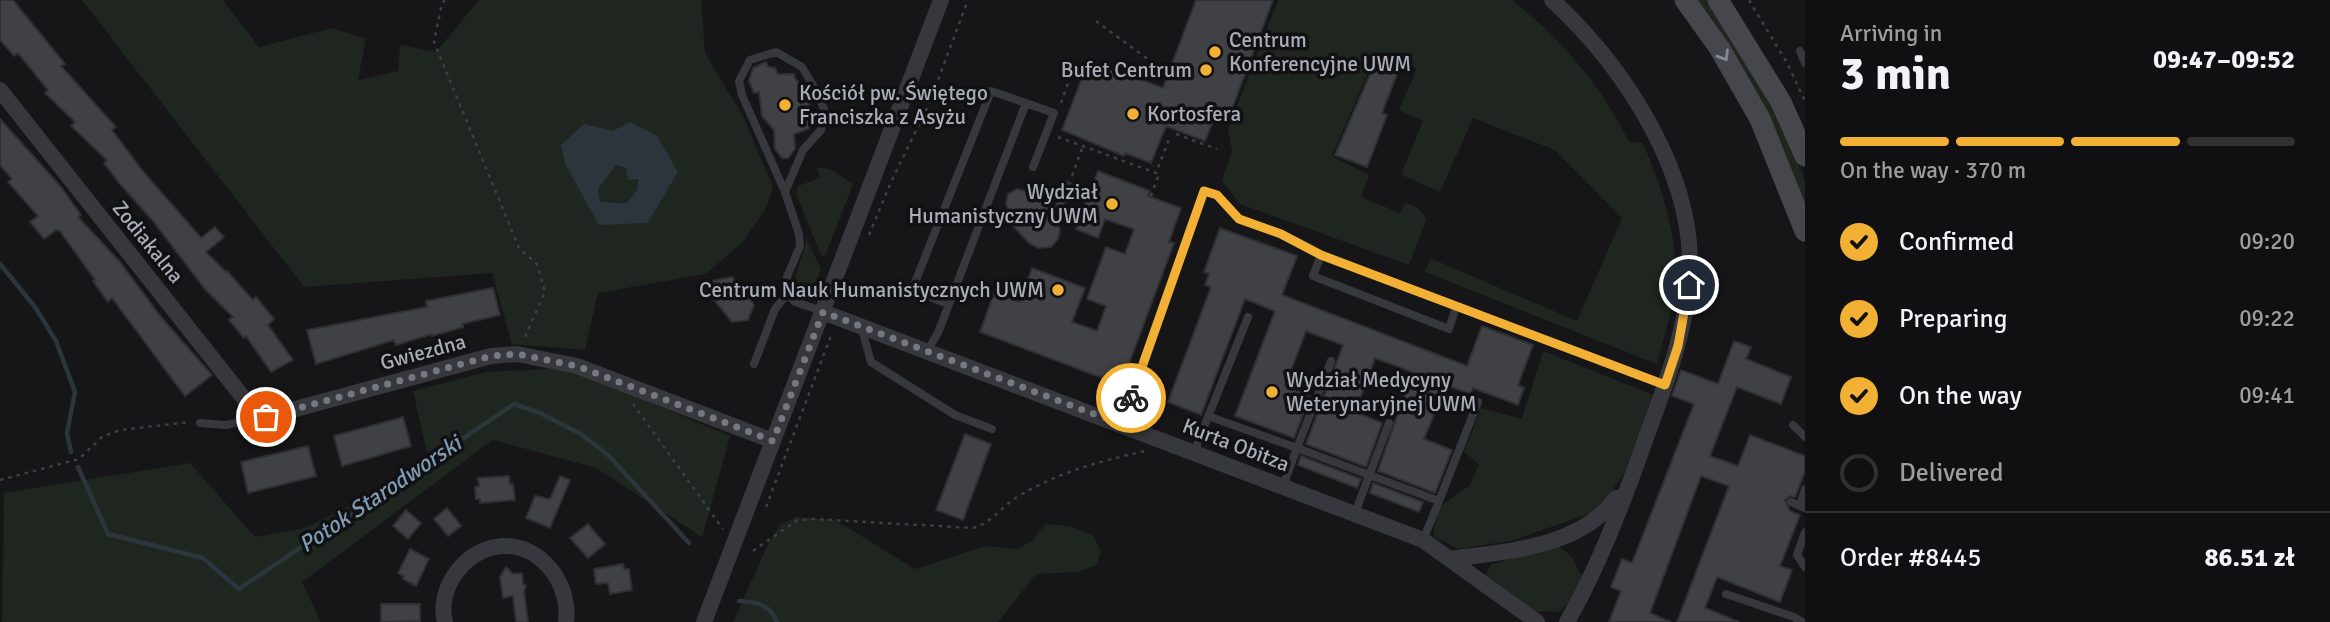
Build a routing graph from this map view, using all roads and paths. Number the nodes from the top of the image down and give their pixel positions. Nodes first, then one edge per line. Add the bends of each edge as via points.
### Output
1 (445, 0) edge
2 (941, 0) edge
3 (1552, 0) edge
4 (1685, 0) edge
5 (1718, 0) edge
6 (1749, 0) edge
7 (1096, 20) dead end
8 (1800, 51) dead end
9 (1805, 63) edge
10 (1160, 68) dead end
11 (1073, 69) dead end
12 (1117, 69) dead end
13 (1146, 79) dead end
14 (0, 90) edge
15 (1161, 94) dead end
16 (1063, 96) dead end
17 (1805, 101) edge
18 (1026, 103) junction
19 (1191, 105) dead end
20 (1046, 132) junction
21 (1176, 134) dead end
22 (1169, 139) dead end
23 (1083, 145) junction
24 (1217, 149) dead end
25 (1805, 156) edge
26 (1033, 167) dead end
27 (1159, 174) dead end
28 (1072, 176) dead end
29 (785, 192) junction
30 (1148, 204) dead end
31 (1805, 231) edge
32 (1321, 255) junction
33 (787, 294) junction
34 (948, 304) junction
35 (1456, 307) junction
36 (823, 312) junction
37 (1248, 317) dead end
38 (861, 326) junction
39 (927, 351) junction
40 (517, 354) junction
41 (1331, 361) dead end
42 (754, 364) dead end
43 (616, 381) junction
44 (1665, 385) junction
45 (1478, 402) dead end
46 (1208, 416) junction
47 (266, 417) junction
48 (200, 423) joint
49 (1389, 423) dead end
50 (1123, 425) junction
51 (1793, 425) dead end
52 (992, 429) dead end
53 (1805, 437) edge
54 (773, 441) junction
55 (1175, 444) junction
56 (1297, 448) junction
57 (1194, 452) junction
58 (1369, 475) junction
59 (1632, 477) junction
60 (0, 480) edge
61 (1283, 486) junction
62 (1805, 489) edge
63 (1438, 501) junction
64 (1791, 502) dead end
65 (1802, 507) edge
66 (1355, 513) junction
67 (723, 529) dead end
68 (1805, 532) edge
69 (1423, 540) junction
70 (753, 551) dead end
71 (1450, 559) junction
72 (1805, 567) edge
73 (1726, 594) dead end
74 (444, 622) edge
75 (566, 622) edge
76 (704, 622) edge
77 (1537, 622) edge
78 (1567, 622) edge
79 (1802, 622) edge

1 - 40 path via 435,42 519,248 537,264 545,292
2 - 36 street
3 - 44 street via 1610,63 1633,98 1653,131 1685,211 1689,285 1678,346
4 -> 31 main road via 1760,119
5 - 25 main road via 1781,102
6 - 17 path
7 - 10 path
8 - 9 lane
11 - 16 path
12 - 13 path
14 - 47 street, Zodiakalna via 242,396
15 - 19 path
18 - 20 lane via 1054,113
18 - 34 lane
18 - 34 lane via 990,92 912,290
20 - 23 path
20 - 26 lane
21 - 24 path
22 - 23 path via 1156,173
23 - 28 path
27 - 30 path
29 - 29 lane via 803,150 821,130 826,114 802,67 776,52 750,60 739,81
29 - 33 lane via 800,246 787,277
32 - 35 lane
32 - 35 lane via 1313,276 1448,329
32 - 50 lane via 1239,219 1217,195 1204,191
33 - 36 lane via 795,302
33 - 42 lane via 775,309
34 - 39 lane
35 - 44 lane
36 - 38 street, Kurta Obitza
36 - 54 street
37 - 46 lane
38 - 39 street, Kurta Obitza
38 - 52 lane via 870,362 955,415
39 - 50 street, Kurta Obitza
40 - 43 street, Gwiezdna via 577,366
40 - 47 street, Gwiezdna via 491,356
41 - 56 lane
43 - 54 street, Gwiezdna
43 - 67 path
44 - 59 street
45 - 63 lane
46 - 56 lane
46 - 57 lane
47 - 48 lane, Gwiezdna via 226,425
48 - 60 path via 121,430 103,436 79,459
49 - 58 lane
50 - 55 street, Kurta Obitza
51 - 53 lane
54 - 76 street
55 - 57 street, Kurta Obitza
55 - 70 path via 1069,470 1014,498 985,525 813,519 796,521
56 - 58 lane
56 - 61 lane
57 - 61 street, Kurta Obitza
58 - 63 lane
58 - 66 lane
59 - 71 street via 1604,515 1563,538
59 - 78 street
61 - 66 street, Kurta Obitza
62 - 65 lane
63 - 69 lane
64 - 65 lane
66 - 69 street, Kurta Obitza
68 - 72 lane via 1797,555
69 - 71 street, Kurta Obitza
71 - 77 street, Kurta Obitza
73 - 79 lane
74 - 75 street via 444,594 459,569 476,555 504,546 531,553 551,568 563,587

